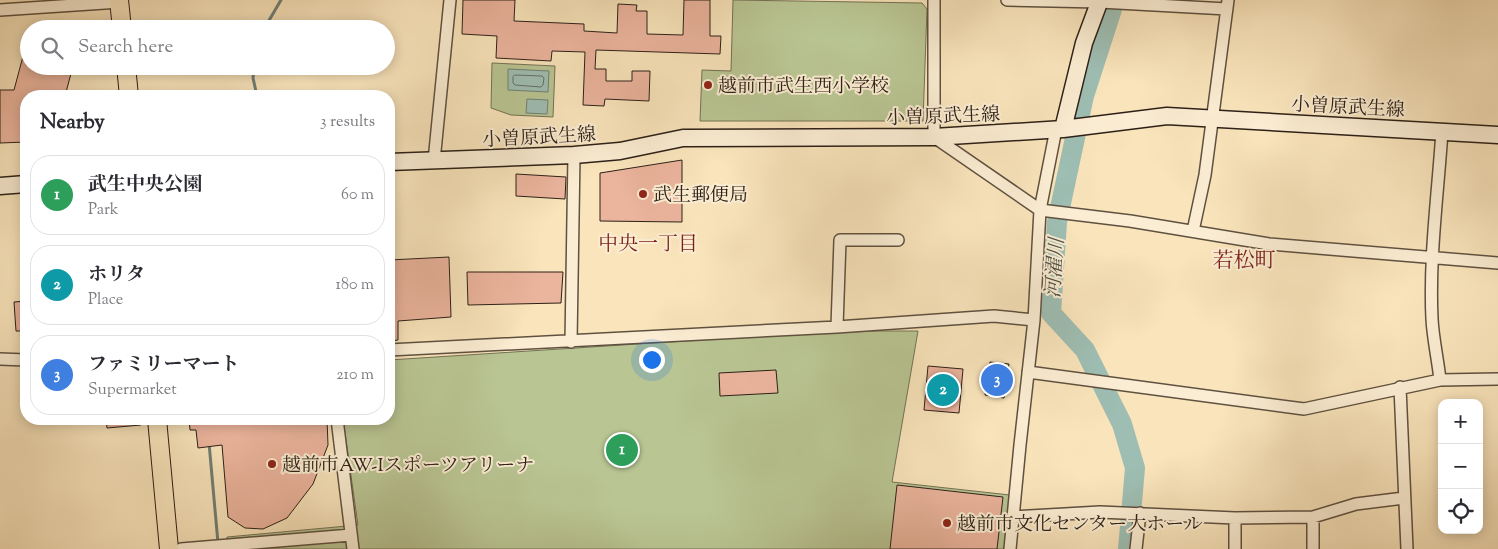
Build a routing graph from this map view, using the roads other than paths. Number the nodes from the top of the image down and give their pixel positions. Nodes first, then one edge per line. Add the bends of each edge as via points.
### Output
1 (450, 0) edge
2 (934, 0) edge
3 (1007, 0) edge
4 (119, 1) edge
5 (1100, 1) edge
6 (1228, 5) edge
7 (0, 10) edge
8 (121, 20) edge
9 (127, 75) edge
10 (128, 90) edge
11 (1212, 118) junction
12 (1066, 128) junction
13 (1442, 131) junction
14 (1498, 135) edge
15 (934, 137) junction
16 (574, 155) junction
17 (434, 161) junction
18 (395, 162) edge
19 (20, 184) edge
20 (0, 186) edge
21 (1040, 210) junction
22 (1194, 231) junction
23 (898, 240) dead end
24 (1433, 257) junction
25 (1498, 262) edge
26 (1034, 320) junction
27 (837, 327) junction
28 (571, 342) junction
29 (395, 350) edge
30 (0, 359) edge
31 (20, 360) edge
32 (1028, 372) junction
33 (1498, 379) edge
34 (1440, 380) junction
35 (1400, 387) junction
36 (158, 425) edge
37 (338, 425) edge
38 (1404, 498) junction
39 (1140, 513) junction
40 (1013, 517) junction
41 (1313, 517) junction
42 (1235, 518) junction
43 (351, 535) junction
44 (169, 549) edge
45 (182, 549) edge
46 (353, 549) edge
47 (1010, 549) edge
48 (1136, 549) edge
49 (1235, 549) edge
50 (1313, 549) edge
51 (1407, 549) edge

1 - 17 street
2 - 15 street
3 - 5 street
4 - 7 street
4 - 8 main road
5 - 6 street
5 - 12 main road via 1084,43 1070,96
6 - 11 street
9 - 10 main road
11 - 12 main road, 小曽原武生線 via 1154,117
11 - 13 main road, 小曽原武生線
11 - 22 street
12 - 15 main road, 小曽原武生線
12 - 21 street
13 - 14 main road, 小曽原武生線
13 - 24 street
15 - 16 main road, 小曽原武生線 via 683,138 620,151
15 - 21 street
16 - 17 main road, 小曽原武生線
16 - 28 street
17 - 18 main road, 小曽原武生線
19 - 20 main road
21 - 22 street
21 - 26 street
22 - 24 street via 1268,244
23 - 27 street via 840,240
24 - 25 street
24 - 34 street via 1432,320
26 - 27 street via 994,316
26 - 32 street
27 - 28 street
28 - 29 street
30 - 31 street
32 - 35 street via 1304,408
32 - 40 street
33 - 34 street
34 - 35 street
35 - 38 street
36 - 44 main road
37 - 43 street
38 - 41 street via 1356,504
38 - 51 street
39 - 40 street
39 - 42 street
39 - 48 street
40 - 47 street
41 - 42 street
41 - 50 street
42 - 49 street
43 - 45 street
43 - 46 street

